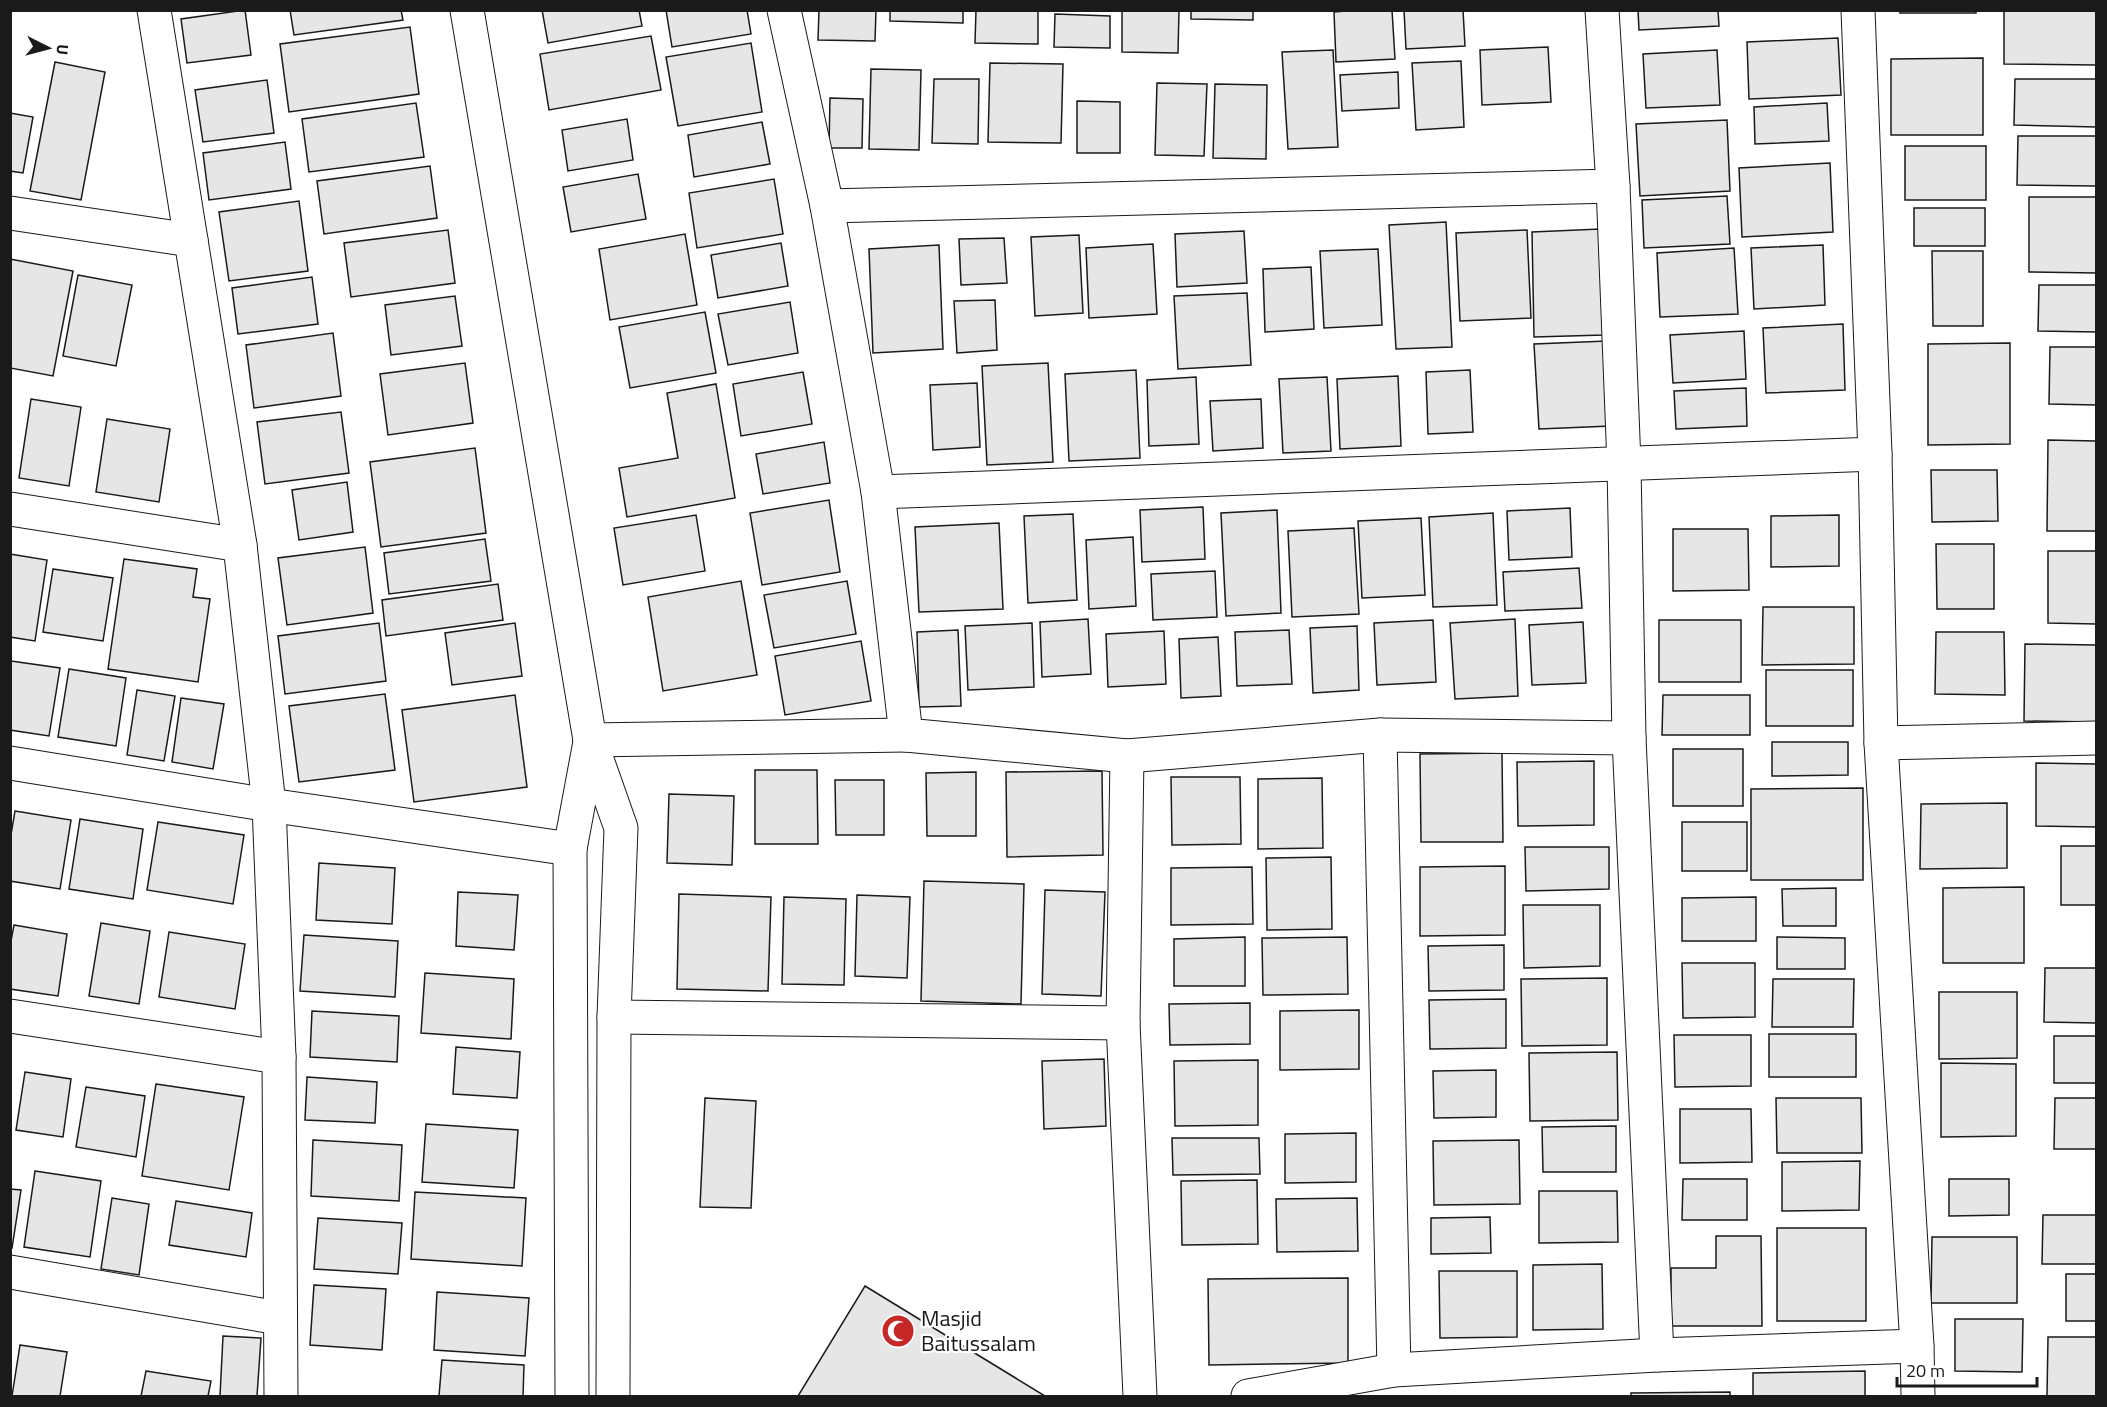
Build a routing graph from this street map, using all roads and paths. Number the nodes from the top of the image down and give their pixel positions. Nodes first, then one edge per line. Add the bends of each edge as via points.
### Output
1 (154, 10) edge
2 (467, 10) edge
3 (784, 10) edge
4 (1602, 10) edge
5 (1858, 10) edge
6 (1613, 186) junction
7 (827, 206) junction
8 (10, 213) edge
9 (191, 240) junction
10 (1875, 454) junction
11 (1624, 464) junction
12 (878, 492) junction
13 (10, 509) edge
14 (240, 545) junction
15 (906, 735) junction
16 (1380, 735) junction
17 (1629, 738) junction
18 (2097, 738) edge
19 (590, 740) junction
20 (1881, 743) junction
21 (1127, 756) junction
22 (10, 763) edge
23 (269, 805) junction
24 (570, 849) junction
25 (10, 1016) edge
26 (614, 1017) junction
27 (1123, 1023) junction
28 (279, 1057) junction
29 (10, 1272) edge
30 (279, 1318) junction
31 (1917, 1346) junction
32 (1657, 1355) junction
33 (1394, 1370) junction
34 (280, 1396) edge
35 (572, 1396) edge
36 (613, 1396) edge
37 (1140, 1396) edge
38 (1248, 1396) edge
39 (1918, 1396) edge

1 - 9 street
2 - 19 street
3 - 7 street
4 - 6 street
5 - 10 street
6 - 7 street
6 - 11 street
7 - 12 street
8 - 9 street
9 - 14 street
10 - 11 street
10 - 20 street
11 - 12 street
11 - 17 street
12 - 15 street
13 - 14 street
14 - 23 street
15 - 19 street
15 - 21 street
16 - 17 street
16 - 21 street
16 - 33 street
17 - 32 street
18 - 20 street
19 - 24 street
19 - 26 street via 621,828
20 - 31 street
21 - 27 street
22 - 23 street
23 - 24 street
23 - 28 street
24 - 35 street
25 - 28 street
26 - 27 street
26 - 36 street
27 - 37 street
28 - 30 street
29 - 30 street
30 - 34 street
31 - 32 street
31 - 39 street
32 - 33 street
33 - 38 street

